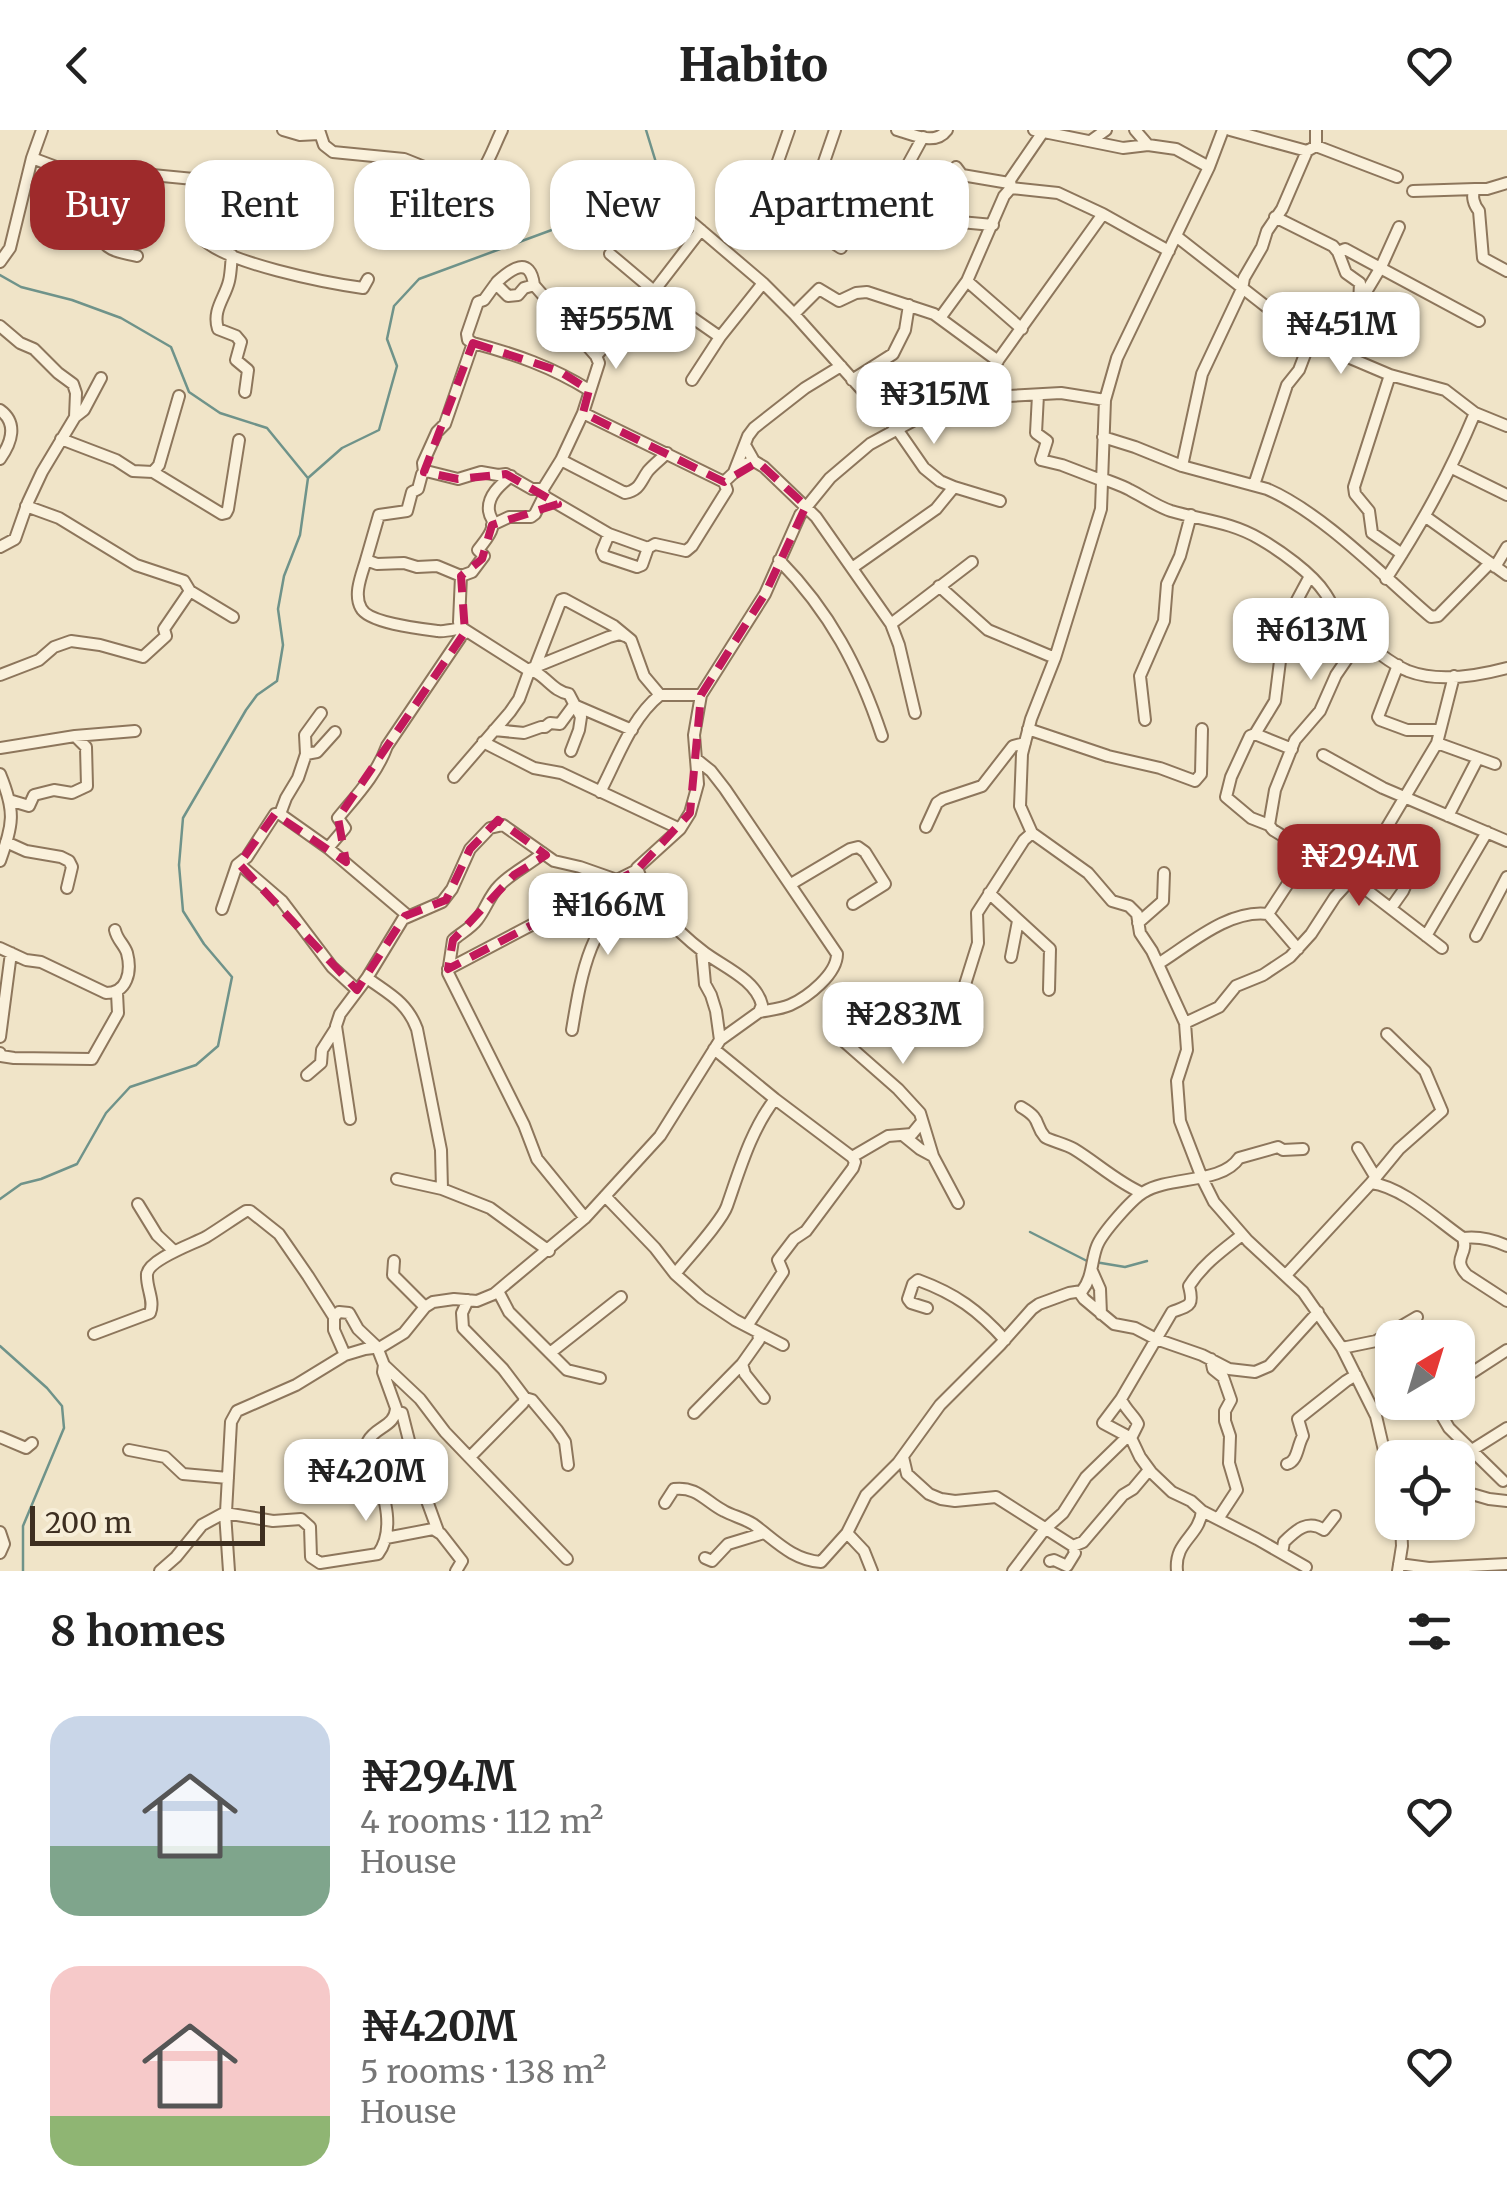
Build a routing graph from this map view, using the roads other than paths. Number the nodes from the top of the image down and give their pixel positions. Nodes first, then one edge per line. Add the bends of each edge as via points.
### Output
1 (42, 130) edge
2 (283, 130) edge
3 (502, 130) edge
4 (789, 130) edge
5 (834, 130) edge
6 (897, 130) edge
7 (947, 130) edge
8 (1106, 130) edge
9 (1135, 130) edge
10 (1227, 130) edge
11 (1316, 130) edge
12 (1039, 131) edge
13 (319, 132) edge
14 (923, 137) junction
15 (1092, 140) junction
16 (1148, 145) junction
17 (1311, 149) junction
18 (32, 158) junction
19 (38, 160) edge
20 (778, 160) edge
21 (824, 160) edge
22 (910, 160) edge
23 (1209, 167) junction
24 (1507, 172) edge
25 (165, 176) edge
26 (1397, 176) dead end
27 (969, 177) edge
28 (1506, 183) edge
29 (1010, 185) junction
30 (1475, 189) junction
31 (1413, 191) dead end
32 (1103, 214) junction
33 (1275, 217) junction
34 (969, 224) edge
35 (695, 225) edge
36 (992, 226) junction
37 (1398, 227) dead end
38 (701, 230) junction
39 (1176, 236) junction
40 (112, 250) edge
41 (1169, 252) junction
42 (1338, 252) junction
43 (610, 254) dead end
44 (232, 255) junction
45 (137, 256) dead end
46 (0, 262) edge
47 (1380, 267) junction
48 (1507, 271) edge
49 (368, 279) dead end
50 (967, 281) junction
51 (497, 282) junction
52 (763, 282) junction
53 (534, 285) junction
54 (654, 290) junction
55 (1242, 290) junction
56 (1359, 304) junction
57 (909, 305) junction
58 (794, 314) junction
59 (940, 318) junction
60 (1478, 321) dead end
61 (0, 326) edge
62 (1022, 330) junction
63 (720, 337) junction
64 (1310, 340) junction
65 (473, 344) junction
66 (1327, 350) junction
67 (596, 356) junction
68 (998, 361) junction
69 (840, 366) junction
70 (1390, 375) junction
71 (101, 378) dead end
72 (692, 380) dead end
73 (852, 380) junction
74 (589, 390) junction
75 (245, 392) dead end
76 (1038, 395) junction
77 (178, 396) dead end
78 (972, 398) junction
79 (1106, 400) junction
80 (0, 410) edge
81 (1474, 412) junction
82 (582, 413) junction
83 (75, 417) junction
84 (1507, 426) edge
85 (896, 429) junction
86 (1103, 437) junction
87 (61, 439) junction
88 (239, 440) dead end
89 (745, 445) junction
90 (667, 453) junction
91 (0, 458) edge
92 (561, 460) junction
93 (754, 461) junction
94 (1182, 466) junction
95 (1452, 468) junction
96 (153, 472) junction
97 (424, 472) junction
98 (734, 472) junction
99 (511, 476) junction
100 (1101, 479) junction
101 (724, 482) junction
102 (1254, 485) junction
103 (954, 488) junction
104 (544, 492) junction
105 (1507, 494) edge
106 (1000, 501) dead end
107 (26, 506) junction
108 (806, 506) junction
109 (1191, 515) junction
110 (1426, 517) junction
111 (492, 525) junction
112 (609, 534) junction
113 (0, 547) edge
114 (1507, 547) edge
115 (648, 548) junction
116 (1402, 554) junction
117 (366, 560) junction
118 (779, 560) junction
119 (972, 562) dead end
120 (1492, 566) junction
121 (852, 568) junction
122 (1507, 575) edge
123 (461, 576) junction
124 (1310, 576) junction
125 (1386, 578) junction
126 (939, 586) junction
127 (190, 590) junction
128 (232, 617) dead end
129 (891, 624) junction
130 (465, 630) junction
131 (626, 636) junction
132 (1362, 637) junction
133 (1054, 658) junction
134 (1398, 664) junction
135 (532, 668) junction
136 (1507, 668) edge
137 (0, 675) edge
138 (1454, 676) junction
139 (660, 695) junction
140 (701, 695) junction
141 (574, 705) junction
142 (915, 712) dead end
143 (321, 713) dead end
144 (1145, 720) dead end
145 (1028, 729) junction
146 (1202, 729) dead end
147 (494, 730) junction
148 (632, 730) junction
149 (135, 731) dead end
150 (335, 732) dead end
151 (1255, 734) junction
152 (76, 736) junction
153 (882, 736) dead end
154 (1438, 736) junction
155 (482, 742) junction
156 (1025, 743) junction
157 (0, 748) edge
158 (1292, 748) junction
159 (571, 750) dead end
160 (306, 754) junction
161 (1323, 755) dead end
162 (1478, 758) junction
163 (696, 759) junction
164 (1495, 764) dead end
165 (0, 774) edge
166 (454, 777) dead end
167 (600, 792) junction
168 (1405, 798) junction
169 (8, 800) junction
170 (280, 814) junction
171 (1448, 816) junction
172 (1269, 825) junction
173 (926, 828) dead end
174 (680, 830) junction
175 (1487, 832) junction
176 (1032, 833) junction
177 (1507, 840) edge
178 (328, 848) junction
179 (2, 850) edge
180 (543, 853) junction
181 (1308, 853) junction
182 (239, 864) junction
183 (1164, 873) dead end
184 (1410, 874) dead end
185 (639, 876) junction
186 (1507, 877) edge
187 (1351, 878) junction
188 (617, 880) junction
189 (791, 884) junction
190 (67, 888) dead end
191 (989, 893) junction
192 (853, 904) dead end
193 (1391, 908) junction
194 (222, 909) dead end
195 (1268, 914) junction
196 (408, 915) junction
197 (1020, 923) junction
198 (1138, 924) junction
199 (115, 930) dead end
200 (1426, 936) junction
201 (1476, 936) dead end
202 (688, 938) junction
203 (1058, 943) dead end
204 (1442, 948) dead end
205 (1298, 949) junction
206 (6, 951) edge
207 (702, 951) junction
208 (1011, 957) dead end
209 (1158, 964) junction
210 (702, 969) junction
211 (448, 970) junction
212 (367, 978) junction
213 (357, 990) junction
214 (1049, 990) dead end
215 (116, 993) junction
216 (962, 994) dead end
217 (758, 1012) junction
218 (1185, 1023) junction
219 (336, 1028) junction
220 (572, 1030) dead end
221 (1387, 1034) dead end
222 (0, 1037) edge
223 (840, 1038) dead end
224 (716, 1045) junction
225 (0, 1053) edge
226 (340, 1060) junction
227 (759, 1086) junction
228 (775, 1099) junction
229 (1021, 1107) dead end
230 (764, 1113) junction
231 (350, 1119) dead end
232 (921, 1123) junction
233 (904, 1136) junction
234 (1358, 1148) dead end
235 (1304, 1149) dead end
236 (852, 1156) junction
237 (933, 1156) junction
238 (1202, 1178) junction
239 (397, 1179) dead end
240 (1374, 1180) junction
241 (442, 1189) junction
242 (1142, 1192) junction
243 (605, 1196) junction
244 (958, 1203) dead end
245 (138, 1204) dead end
246 (585, 1218) junction
247 (1242, 1235) junction
248 (1463, 1238) junction
249 (1507, 1246) edge
250 (548, 1250) junction
251 (174, 1251) junction
252 (394, 1261) dead end
253 (1091, 1270) junction
254 (674, 1274) junction
255 (1286, 1274) junction
256 (498, 1291) junction
257 (1080, 1292) junction
258 (621, 1297) dead end
259 (468, 1300) junction
260 (1507, 1301) edge
261 (425, 1308) junction
262 (928, 1308) dead end
263 (1318, 1312) junction
264 (1101, 1314) junction
265 (334, 1317) junction
266 (1417, 1317) dead end
267 (1413, 1320) edge
268 (753, 1329) junction
269 (94, 1334) dead end
270 (1156, 1338) junction
271 (1005, 1340) junction
272 (1375, 1341) edge
273 (783, 1345) dead end
274 (377, 1347) junction
275 (1342, 1348) junction
276 (1507, 1350) edge
277 (550, 1353) junction
278 (345, 1355) junction
279 (1210, 1359) junction
280 (742, 1364) junction
281 (384, 1365) junction
282 (1475, 1371) edge
283 (1356, 1375) junction
284 (600, 1378) dead end
285 (525, 1398) junction
286 (764, 1398) dead end
287 (1120, 1400) junction
288 (396, 1412) junction
289 (694, 1414) dead end
290 (1445, 1420) edge
291 (1507, 1428) edge
292 (0, 1436) edge
293 (1129, 1437) junction
294 (1382, 1440) edge
295 (1462, 1440) edge
296 (32, 1443) dead end
297 (1475, 1448) edge
298 (129, 1450) dead end
299 (1475, 1453) edge
300 (903, 1456) junction
301 (470, 1458) junction
302 (1287, 1464) dead end
303 (568, 1465) dead end
304 (1149, 1470) junction
305 (228, 1478) junction
306 (1503, 1481) dead end
307 (1475, 1495) edge
308 (1507, 1501) edge
309 (664, 1503) dead end
310 (1202, 1512) junction
311 (225, 1513) junction
312 (1335, 1516) dead end
313 (1218, 1519) junction
314 (1045, 1529) junction
315 (438, 1531) junction
316 (0, 1532) edge
317 (764, 1533) junction
318 (847, 1534) junction
319 (386, 1538) junction
320 (1402, 1540) edge
321 (1074, 1546) junction
322 (0, 1553) edge
323 (1282, 1553) junction
324 (378, 1554) junction
325 (568, 1558) dead end
326 (704, 1558) dead end
327 (1050, 1561) dead end
328 (1507, 1564) edge
329 (819, 1566) edge
330 (1306, 1567) dead end
331 (1398, 1568) edge
332 (160, 1571) edge
333 (228, 1571) edge
334 (370, 1571) edge
335 (456, 1571) edge
336 (872, 1571) edge
337 (1013, 1571) edge
338 (1176, 1571) edge

1 - 18 street
2 - 13 street
3 - 13 street via 479,177 462,189 414,162 333,152
4 - 20 street
5 - 21 street
6 - 14 street
7 - 14 street via 941,138
8 - 15 street
9 - 16 street
10 - 17 street
10 - 23 street
11 - 17 street
12 - 15 street
12 - 29 street
14 - 22 street
15 - 16 street via 1123,148
16 - 23 street
17 - 26 street
17 - 33 street
18 - 19 street
18 - 46 street via 10,248
23 - 39 street
24 - 28 street
25 - 44 street via 204,180 210,188 202,238
27 - 29 street
28 - 30 street
29 - 32 street via 1058,193
29 - 36 street
30 - 31 street
30 - 48 street via 1483,258
32 - 41 street
32 - 62 street
33 - 42 street
33 - 55 street
34 - 36 street
35 - 38 street
36 - 50 street
37 - 47 street
38 - 52 street
38 - 54 street
39 - 41 street
39 - 55 street
40 - 45 street
41 - 79 street via 1117,358
42 - 47 street via 1345,249
42 - 56 street via 1360,284
43 - 54 street
44 - 49 street via 328,283 363,288
44 - 75 street via 215,320 241,342 236,360 248,370
47 - 56 street
47 - 60 street
50 - 59 street
50 - 62 street
51 - 53 street via 508,296
51 - 53 street via 524,267
51 - 65 street via 478,302 468,334
52 - 58 street
52 - 63 street
53 - 67 street
54 - 63 street
54 - 67 street
55 - 64 street
55 - 94 street via 1202,374
56 - 66 street
57 - 58 street via 867,292 840,301 818,289
57 - 59 street
57 - 73 street via 893,354
58 - 69 street
59 - 68 street
61 - 83 street via 73,384
62 - 68 street
63 - 72 street
64 - 66 street
64 - 102 street via 1287,385
65 - 74 street via 559,372
65 - 97 street
66 - 70 street
67 - 74 street
68 - 78 street
69 - 73 street
69 - 89 street via 754,428
70 - 81 street via 1446,390
70 - 116 street via 1354,487 1369,510 1372,534
71 - 83 street
73 - 85 street
74 - 82 street
76 - 78 street
76 - 79 street
76 - 100 street via 1036,434 1047,441 1041,460
77 - 96 street
78 - 85 street
79 - 86 street
80 - 91 street via 12,422
81 - 84 street
81 - 95 street
82 - 90 street
82 - 92 street
83 - 87 street
85 - 103 street via 924,468
85 - 108 street via 830,478
86 - 94 street
86 - 100 street
87 - 96 street via 133,471
87 - 107 street
88 - 96 street via 226,513
89 - 93 street
89 - 98 street
90 - 92 street via 641,486 625,493
90 - 101 street
92 - 104 street
93 - 98 street
93 - 108 street
94 - 102 street
95 - 105 street
95 - 110 street
97 - 99 street via 458,479 485,472
97 - 117 street via 407,510 379,515
98 - 101 street
99 - 104 street
99 - 111 street via 490,503
100 - 109 street
100 - 133 street via 1101,510
101 - 115 street via 726,490 690,549
102 - 125 street via 1280,494
103 - 106 street
103 - 121 street via 936,509
104 - 111 street via 533,516
104 - 112 street
107 - 113 street via 15,539
107 - 127 street via 59,518 136,565 184,581
108 - 118 street
108 - 121 street
109 - 124 street via 1250,534
109 - 144 street via 1166,584 1164,622 1140,676
110 - 116 street
110 - 120 street
111 - 123 street via 478,550 484,556
112 - 115 street
112 - 115 street via 604,556 638,567
114 - 120 street
116 - 125 street
117 - 123 street via 437,566
117 - 130 street via 358,596 366,616
118 - 140 street
118 - 153 street via 850,655
119 - 126 street
120 - 122 street
120 - 125 street via 1434,618
121 - 129 street
123 - 130 street via 459,622
124 - 132 street
124 - 151 street via 1283,637 1276,701
126 - 129 street
126 - 133 street via 988,630
127 - 128 street
127 - 137 street via 164,629 166,636 143,657 70,641
129 - 142 street
130 - 135 street
130 - 178 street via 338,818 346,828
131 - 135 street
131 - 135 street via 562,598
131 - 139 street
132 - 134 street
132 - 158 street
133 - 145 street
134 - 138 street
134 - 154 street via 1378,717
135 - 141 street
135 - 147 street via 519,699
136 - 138 street
138 - 154 street
139 - 140 street
139 - 148 street
140 - 163 street
141 - 147 street via 560,724 524,734
141 - 148 street
141 - 159 street via 581,717
143 - 160 street via 305,736
145 - 146 street via 1196,781
145 - 156 street
147 - 155 street
148 - 167 street
149 - 152 street
150 - 160 street via 318,752
151 - 158 street
151 - 172 street via 1226,797
152 - 157 street
152 - 169 street via 86,747 87,786 34,795 29,806
154 - 162 street
154 - 168 street
155 - 166 street
155 - 167 street
156 - 173 street via 1013,746 982,786 937,804
156 - 176 street via 1020,806
158 - 172 street
160 - 170 street
161 - 168 street
162 - 164 street
162 - 171 street
163 - 174 street via 698,784
163 - 189 street
165 - 169 street
167 - 174 street
168 - 171 street
168 - 187 street
169 - 179 street via 12,824
170 - 178 street
170 - 182 street
171 - 175 street
172 - 181 street
174 - 185 street via 638,866
175 - 177 street
175 - 200 street
176 - 191 street
176 - 198 street via 1088,873 1112,901 1134,909
178 - 196 street
179 - 190 street via 69,861
180 - 188 street
180 - 196 street via 496,825 470,849 442,902
180 - 211 street via 502,882 480,916 453,940
181 - 187 street
181 - 195 street
182 - 194 street
182 - 213 street via 282,901
183 - 198 street via 1164,901
184 - 193 street
185 - 188 street
185 - 202 street via 667,920
185 - 220 street via 590,950
186 - 201 street
187 - 193 street
187 - 205 street
188 - 211 street
189 - 192 street via 858,847 885,884
189 - 217 street via 838,960 811,992
191 - 197 street
191 - 216 street via 977,913 978,943
193 - 200 street
195 - 205 street
195 - 209 street via 1247,913
196 - 212 street
197 - 203 street
197 - 208 street
197 - 214 street via 1050,949
198 - 209 street
199 - 215 street via 128,965
200 - 204 street
202 - 207 street
202 - 210 street
205 - 218 street via 1236,986 1219,1007
206 - 215 street
206 - 222 street
207 - 210 street
207 - 217 street via 756,991
209 - 218 street
210 - 224 street via 716,1011
211 - 246 street via 537,1159
212 - 213 street
212 - 241 street via 399,1000 417,1029 441,1150
213 - 219 street
215 - 225 street via 118,1013 92,1059
217 - 224 street
218 - 238 street via 1187,1050 1177,1081 1180,1121
219 - 226 street
219 - 226 street via 321,1063 307,1074
221 - 240 street via 1425,1072 1442,1112
223 - 232 street via 898,1089
224 - 227 street
224 - 243 street via 660,1136
226 - 231 street
227 - 228 street
227 - 230 street
228 - 230 street
228 - 236 street
229 - 242 street via 1049,1140
230 - 254 street via 727,1209
232 - 233 street
232 - 237 street
233 - 236 street via 888,1136
233 - 237 street
234 - 240 street
235 - 238 street via 1278,1147 1239,1158
236 - 268 street via 854,1168 778,1260 783,1272
237 - 244 street
238 - 242 street
238 - 247 street
239 - 241 street
240 - 248 street
240 - 255 street
241 - 250 street via 490,1208
242 - 253 street via 1102,1235
243 - 246 street
243 - 254 street
245 - 251 street
246 - 250 street
247 - 255 street
247 - 270 street via 1211,1259
248 - 249 street
248 - 260 street via 1462,1270
250 - 256 street
251 - 265 street via 250,1211 279,1234
251 - 269 street via 148,1270 150,1313
252 - 261 street via 393,1275
253 - 257 street
253 - 264 street
254 - 268 street
255 - 263 street
256 - 259 street
256 - 277 street via 509,1312
257 - 264 street
257 - 271 street via 1039,1304
258 - 277 street
259 - 261 street via 444,1299
259 - 285 street via 463,1328
261 - 274 street via 404,1333
262 - 271 street via 908,1299 918,1280 980,1312
263 - 275 street
263 - 279 street via 1262,1370 1229,1369
264 - 270 street
265 - 274 street via 349,1313
265 - 278 street
266 - 267 street
268 - 273 street
268 - 280 street via 759,1340
270 - 279 street
270 - 287 street
271 - 300 street via 940,1404
272 - 275 street
274 - 278 street
274 - 281 street
275 - 283 street
276 - 282 street
277 - 284 street via 568,1370
278 - 305 street via 237,1411
279 - 313 street via 1231,1400 1225,1421 1238,1490
280 - 286 street
280 - 289 street
281 - 288 street
281 - 301 street
283 - 294 street
283 - 302 street via 1298,1420 1303,1436
285 - 301 street
285 - 303 street via 565,1442
287 - 293 street via 1138,1424
287 - 293 street via 1103,1423
288 - 315 street via 402,1413
288 - 319 street via 368,1441 386,1508
290 - 295 street
291 - 297 street
292 - 296 street via 26,1448
293 - 304 street
293 - 314 street
298 - 305 street via 165,1458 183,1474
299 - 306 street
300 - 314 street via 907,1474 929,1494 955,1501 996,1496
300 - 318 street via 866,1495
301 - 325 street
304 - 310 street
304 - 321 street
305 - 311 street
307 - 308 street
309 - 317 street via 684,1488
310 - 313 street
310 - 338 street via 1177,1554
311 - 324 street via 301,1519 310,1527 311,1557 320,1563
311 - 332 street via 202,1526
311 - 333 street
312 - 323 street via 1324,1530 1298,1529
313 - 323 street
314 - 321 street
314 - 337 street
315 - 319 street
315 - 335 street via 462,1562
316 - 322 street
317 - 326 street
317 - 329 street
318 - 329 street
318 - 336 street
319 - 324 street
320 - 331 street
321 - 327 street via 1067,1566
323 - 330 street
324 - 334 street
328 - 331 street

